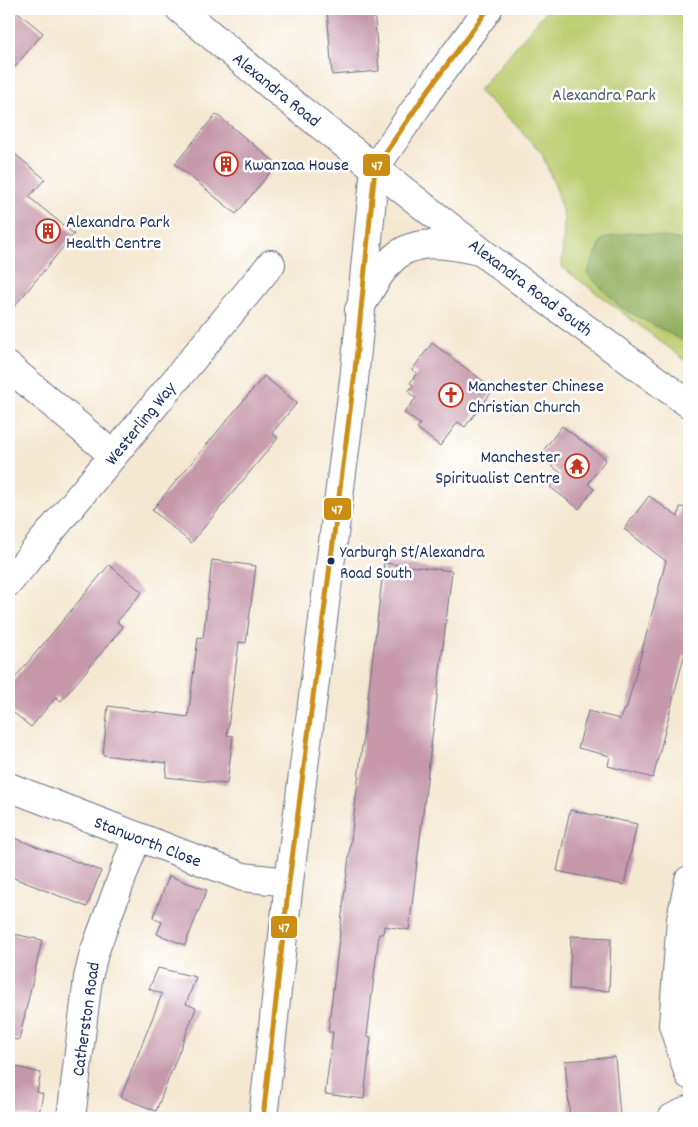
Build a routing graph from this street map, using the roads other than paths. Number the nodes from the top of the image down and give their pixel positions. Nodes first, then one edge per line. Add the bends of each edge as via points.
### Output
1 (180, 9) edge
2 (488, 9) edge
3 (375, 168) junction
4 (483, 252) junction
5 (271, 264) dead end
6 (359, 310) junction
7 (9, 368) edge
8 (689, 404) edge
9 (114, 455) junction
10 (9, 582) edge
11 (9, 787) edge
12 (137, 837) junction
13 (689, 880) edge
14 (289, 882) junction
15 (689, 1075) edge
16 (689, 1110) edge
17 (71, 1118) edge
18 (263, 1118) edge
19 (672, 1118) edge

1 - 3 street, Alexandra Road
2 - 3 street
3 - 4 street, Alexandra Road South
3 - 6 street
4 - 6 street via 452,245 409,247 390,260 374,280
4 - 8 street, Alexandra Road South
5 - 9 street, Westerling Way
6 - 14 street via 352,389
7 - 9 street
9 - 10 street, Westerling Way
11 - 12 street, Stanworth Close
12 - 14 street, Stanworth Close via 242,877
12 - 17 street, Catherston Road via 94,953 88,978
13 - 15 street via 681,919 673,1025
14 - 18 street
16 - 19 street

